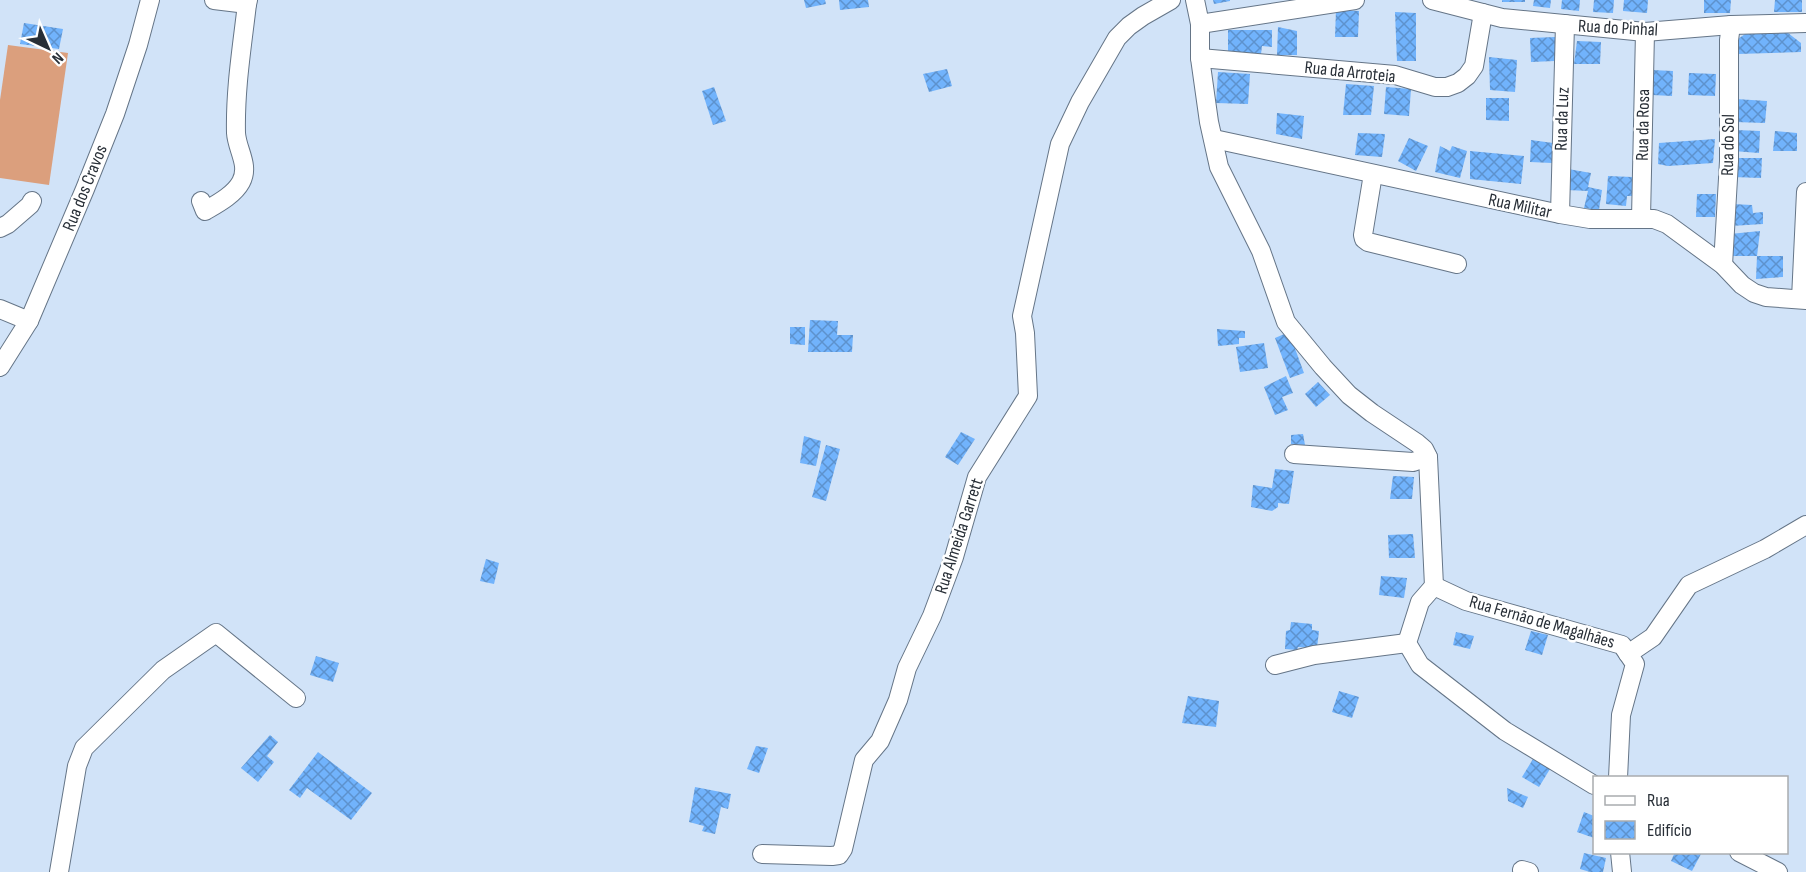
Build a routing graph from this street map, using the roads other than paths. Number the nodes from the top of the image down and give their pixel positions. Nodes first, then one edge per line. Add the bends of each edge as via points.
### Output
1 (150, 0) edge
2 (214, 0) edge
3 (1172, 0) edge
4 (1195, 0) edge
5 (1355, 0) edge
6 (1432, 0) edge
7 (248, 2) edge
8 (1483, 14) junction
9 (1806, 23) edge
10 (1200, 24) junction
11 (1565, 24) junction
12 (1731, 25) junction
13 (1645, 32) junction
14 (1200, 58) junction
15 (1214, 140) junction
16 (1373, 174) junction
17 (1806, 192) edge
18 (32, 201) dead end
19 (201, 201) dead end
20 (1560, 214) junction
21 (1641, 218) junction
22 (0, 228) edge
23 (1457, 264) dead end
24 (1723, 265) junction
25 (1804, 299) edge
26 (0, 309) edge
27 (29, 321) junction
28 (0, 367) edge
29 (1294, 454) dead end
30 (1428, 458) junction
31 (1806, 525) edge
32 (1434, 586) junction
33 (1407, 643) junction
34 (1628, 654) junction
35 (1275, 665) dead end
36 (296, 698) dead end
37 (1618, 776) edge
38 (1593, 784) edge
39 (762, 854) dead end
40 (1620, 854) edge
41 (1744, 854) edge
42 (59, 872) edge
43 (1622, 872) edge
44 (1778, 872) edge

1 - 27 street, Rua dos Cravos via 115,114
2 - 7 street
3 - 39 street, Rua Almeida Garrett via 1143,16 1117,38 1060,144 1022,316 1028,396 977,477 932,616 907,668 880,741 864,760 843,849 832,856
4 - 10 street
5 - 10 street
6 - 8 street, Rua do Pinhal
7 - 19 street via 235,109 237,138 245,164 241,182 222,202 205,211
8 - 11 street, Rua do Pinhal
8 - 14 street, Rua da Arroteia via 1474,66 1458,83 1447,87 1395,75
9 - 12 street, Rua do Pinhal
10 - 14 street
11 - 13 street, Rua do Pinhal
11 - 20 street, Rua da Luz
12 - 13 street, Rua do Pinhal
12 - 24 street, Rua do Sol
13 - 21 street, Rua da Rosa
14 - 15 street
15 - 16 street, Rua Militar
15 - 30 street via 1219,166 1261,251 1286,322 1349,394 1417,443
16 - 20 street, Rua Militar
16 - 23 street via 1364,239
17 - 25 street
18 - 22 street
20 - 21 street, Rua Militar via 1590,219
21 - 24 street, Rua Militar via 1667,224
24 - 25 street, Rua Militar via 1754,293
26 - 27 street
27 - 28 street, Rua dos Cravos
29 - 30 street via 1413,462
30 - 32 street
31 - 34 street via 1689,585 1653,637
32 - 33 street via 1420,602
32 - 34 street, Rua Fernão de Magalhães via 1466,601 1622,645
33 - 35 street via 1314,655
33 - 38 street via 1420,665 1497,725
34 - 37 street, Rua Fernão de Magalhães via 1635,664 1621,715
36 - 42 street via 216,633 164,670 84,748 77,766
40 - 43 street
41 - 44 street

